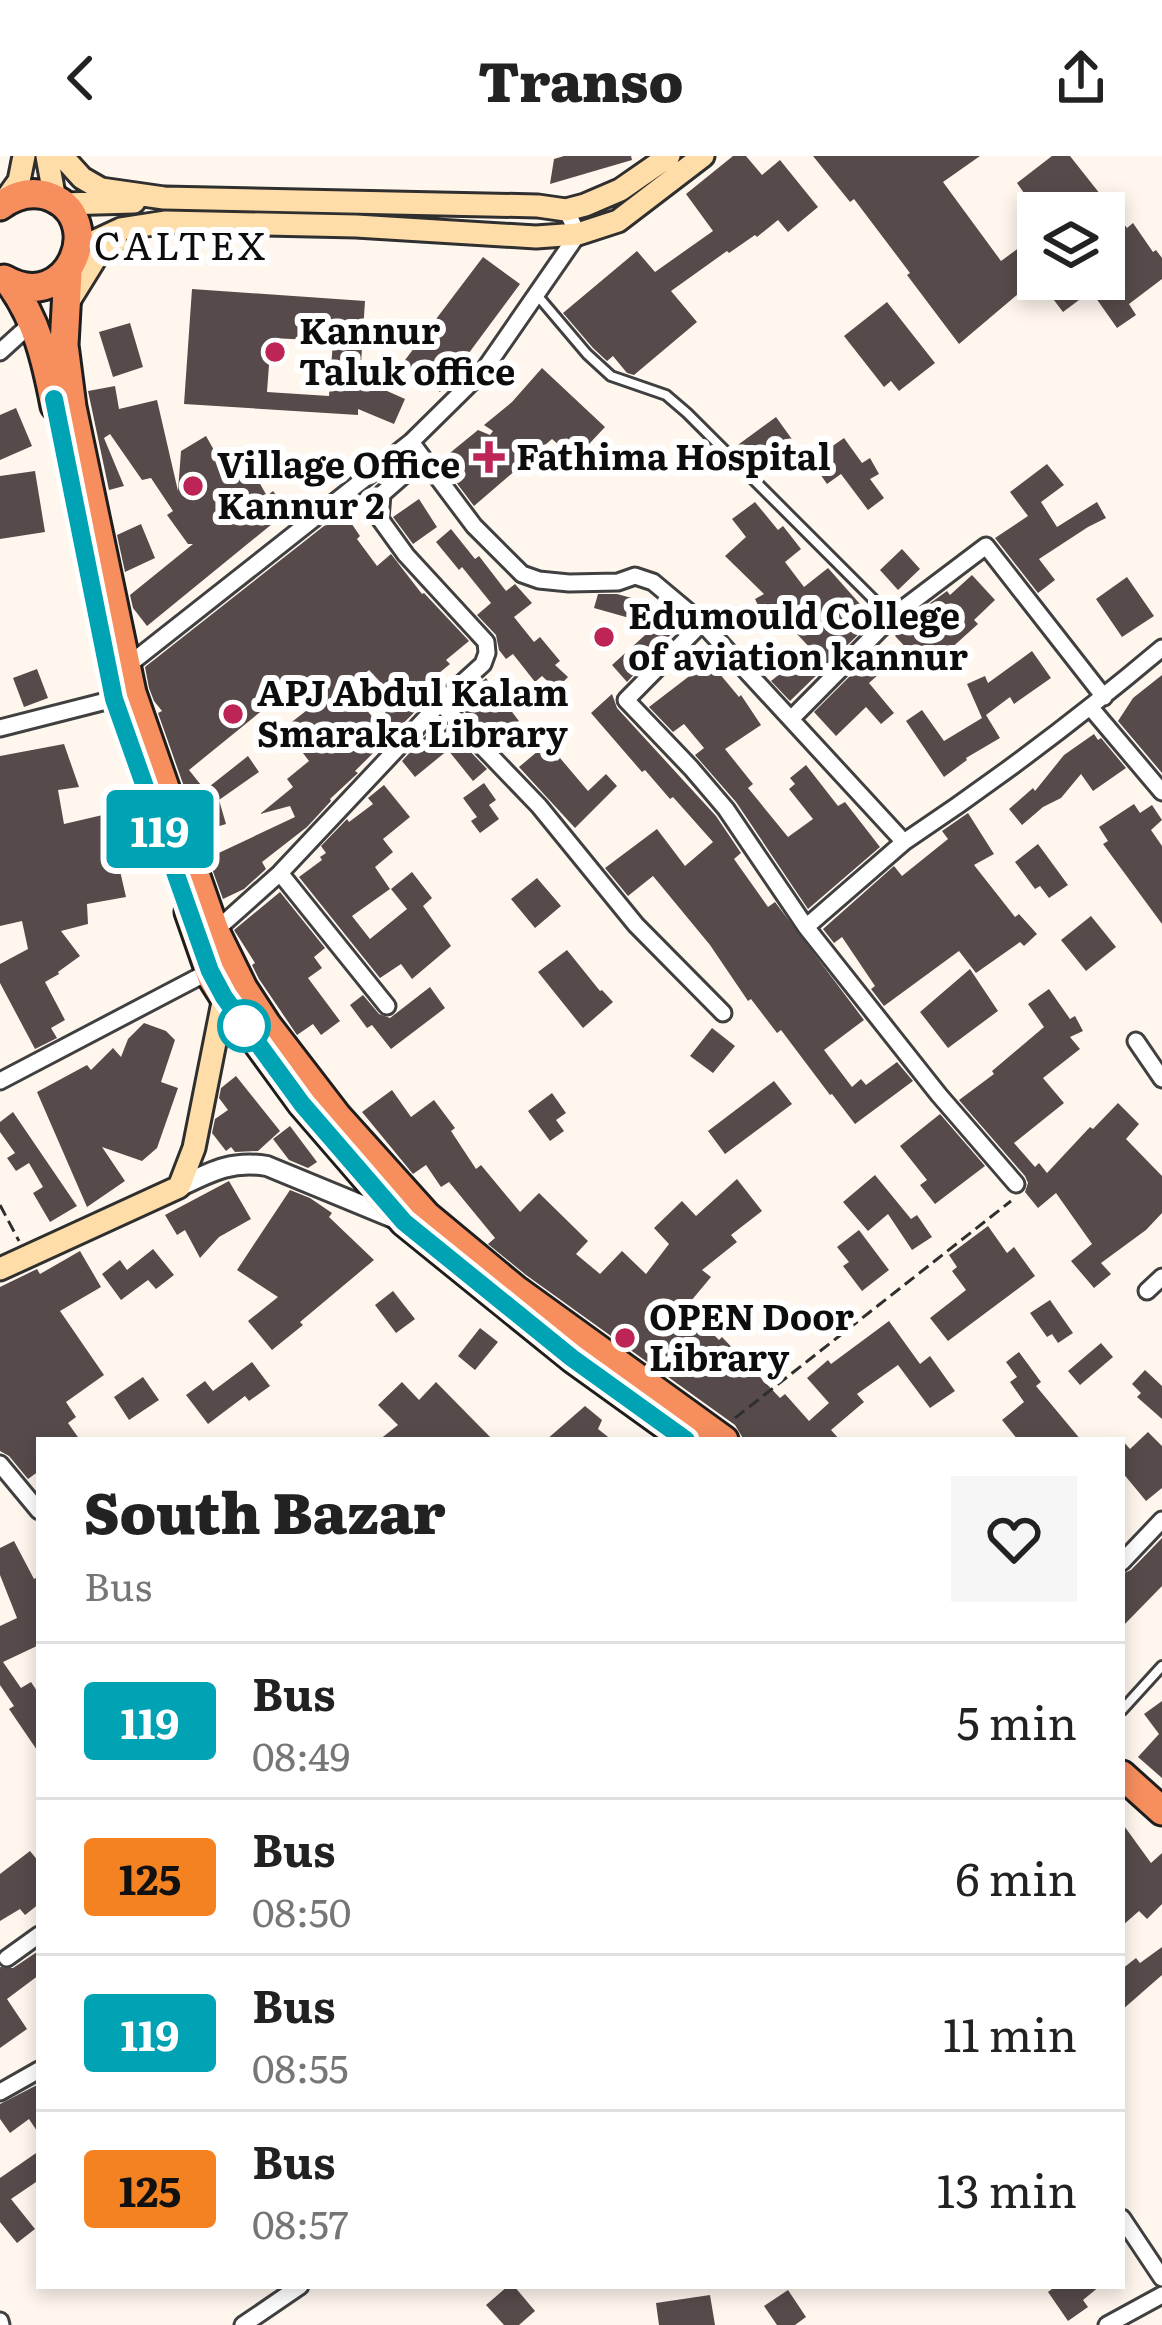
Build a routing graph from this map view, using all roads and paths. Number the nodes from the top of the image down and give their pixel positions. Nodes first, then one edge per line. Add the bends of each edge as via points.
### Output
1 (24, 156) edge
2 (46, 156) edge
3 (62, 156) edge
4 (669, 156) edge
5 (703, 156) edge
6 (164, 198) junction
7 (59, 202) junction
8 (1, 205) edge
9 (566, 210) junction
10 (166, 222) junction
11 (578, 233) junction
12 (73, 261) junction
13 (5, 279) edge
14 (536, 294) junction
15 (66, 306) junction
16 (33, 322) junction
17 (0, 352) edge
18 (63, 403) junction
19 (411, 442) junction
20 (422, 458) junction
21 (892, 617) junction
22 (702, 622) junction
23 (1162, 648) edge
24 (127, 666) junction
25 (114, 699) junction
26 (1097, 702) junction
27 (440, 703) junction
28 (791, 719) junction
29 (0, 728) edge
30 (1162, 792) edge
31 (904, 842) junction
32 (280, 873) junction
33 (806, 927) junction
34 (215, 931) junction
35 (219, 965) junction
36 (224, 997) junction
37 (387, 1006) dead end
38 (723, 1013) dead end
39 (1136, 1041) dead end
40 (1162, 1078) edge
41 (0, 1081) edge
42 (1016, 1184) joint
43 (179, 1187) junction
44 (0, 1205) edge
45 (404, 1222) junction
46 (28, 1258) junction
47 (0, 1269) edge
48 (1162, 1276) edge
49 (1147, 1291) dead end
50 (682, 1437) edge
51 (720, 1437) edge
52 (0, 1464) edge
53 (36, 1506) edge
54 (1162, 1520) edge
55 (1125, 1559) edge
56 (1162, 1666) edge
57 (1125, 1707) edge
58 (1125, 1755) edge
59 (1125, 1778) edge
60 (1162, 1786) edge
61 (1162, 1811) edge
62 (36, 1937) edge
63 (7, 1958) dead end
64 (36, 2072) edge
65 (0, 2092) edge
66 (1125, 2222) edge
67 (1162, 2278) edge
68 (296, 2289) edge
69 (1162, 2295) edge
70 (243, 2325) edge
71 (1107, 2325) edge

1 - 8 main road via 19,182
2 - 7 main road
3 - 6 main road via 101,188
4 - 9 main road via 620,190
5 - 11 main road via 618,220
6 - 7 main road
6 - 9 main road
7 - 8 highway via 28,194
7 - 12 highway via 76,226
9 - 11 street
10 - 11 main road
10 - 12 main road via 121,229
10 - 15 main road via 100,251
11 - 14 street
12 - 13 highway via 38,287
12 - 15 highway
13 - 16 highway
14 - 19 street via 484,370
14 - 21 lane via 611,376 666,395 687,413
15 - 18 highway
16 - 17 street
16 - 18 highway
18 - 24 highway
18 - 25 highway
19 - 20 street
19 - 24 street
20 - 22 street via 522,574 568,583 635,576
20 - 27 street via 382,494 380,519 486,642 487,653
21 - 26 street via 986,546
21 - 28 street
22 - 28 street
22 - 33 street via 626,700 726,809
23 - 26 street
24 - 34 highway
25 - 29 street
25 - 35 highway
26 - 30 street
26 - 31 street
27 - 32 street
27 - 38 street
28 - 31 street
31 - 33 street
32 - 34 street
32 - 37 street
33 - 42 street
34 - 35 highway
35 - 36 highway
35 - 41 street
35 - 51 highway via 428,1216
36 - 43 main road
36 - 45 highway
39 - 40 street
42 - 51 path via 1016,1197
43 - 45 street via 244,1162
43 - 46 main road
44 - 46 path
45 - 50 highway
46 - 47 main road
48 - 49 street
52 - 53 street
54 - 55 street
56 - 57 lane
58 - 60 highway
59 - 61 highway
62 - 63 street
64 - 65 street
66 - 67 street
68 - 70 street
69 - 71 street

